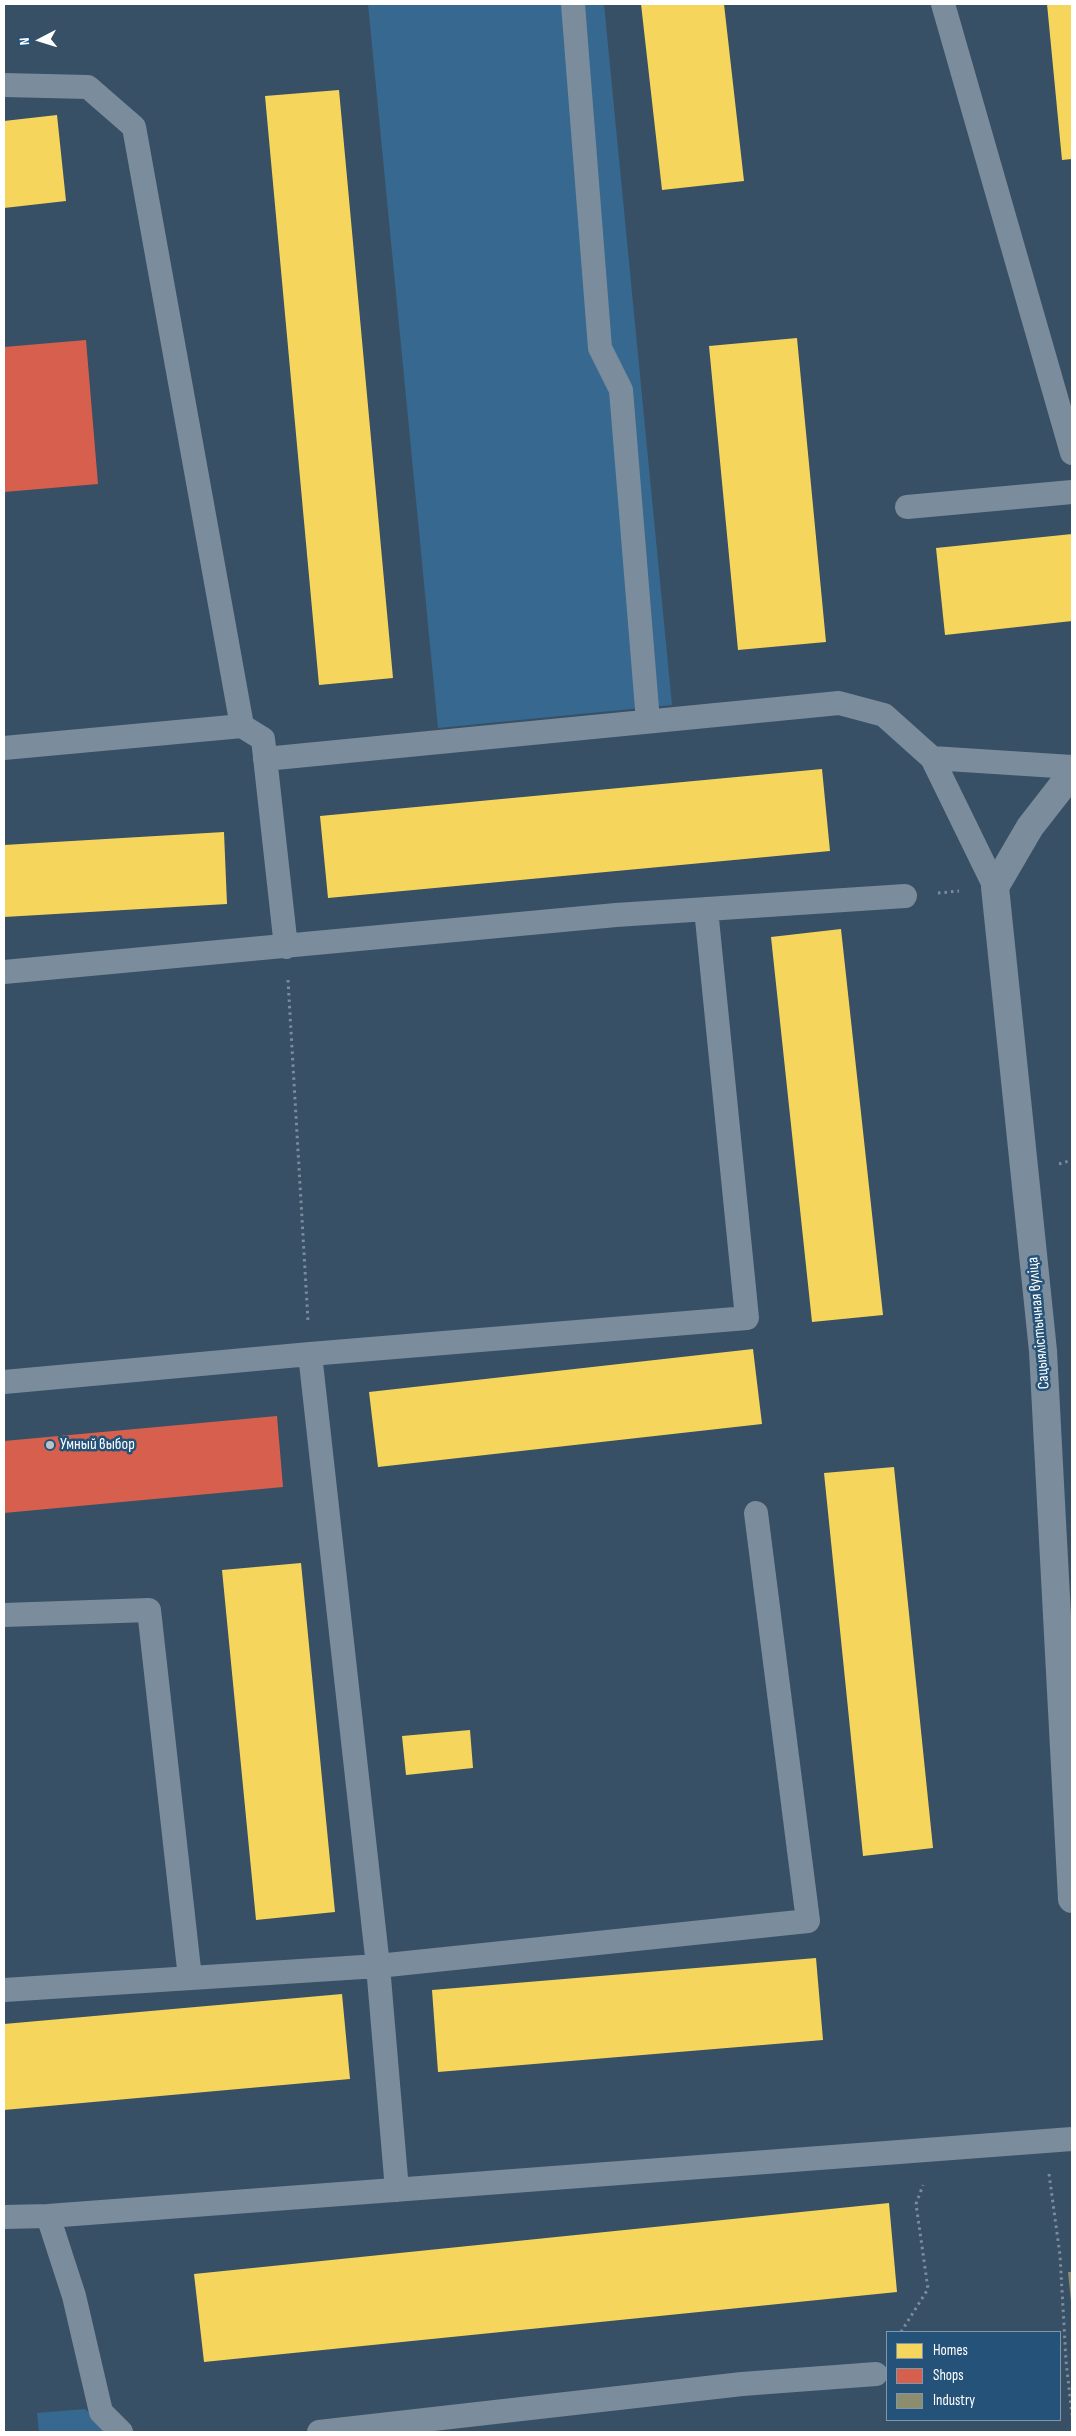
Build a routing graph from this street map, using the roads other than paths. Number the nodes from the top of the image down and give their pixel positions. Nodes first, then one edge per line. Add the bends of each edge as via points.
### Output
1 (573, 4) edge
2 (943, 4) edge
3 (4, 85) edge
4 (1072, 453) edge
5 (1072, 492) edge
6 (908, 507) dead end
7 (648, 721) junction
8 (242, 726) junction
9 (4, 748) edge
10 (265, 758) junction
11 (932, 758) junction
12 (1072, 767) edge
13 (1072, 773) edge
14 (995, 887) junction
15 (905, 896) road end
16 (706, 909) junction
17 (286, 947) junction
18 (4, 972) edge
19 (310, 1354) junction
20 (4, 1382) edge
21 (756, 1513) dead end
22 (4, 1614) edge
23 (1072, 1899) edge
24 (378, 1966) junction
25 (190, 1978) junction
26 (4, 1990) edge
27 (1072, 2139) edge
28 (397, 2190) junction
29 (48, 2216) junction
30 (4, 2218) edge
31 (876, 2374) dead end
32 (121, 2432) edge
33 (319, 2432) edge

1 - 7 lane via 600,348 621,390
2 - 4 lane
3 - 8 lane via 88,87 134,127
5 - 6 lane
7 - 10 lane
7 - 11 lane via 839,703 884,716
8 - 9 lane
8 - 10 lane via 263,739
10 - 17 lane
11 - 12 lane
11 - 14 lane
13 - 14 street via 1030,827
14 - 23 street, Сацыялістычная вуліца via 1043,1351
15 - 16 lane
16 - 17 lane
16 - 19 lane via 747,1318
17 - 18 lane
19 - 20 lane
19 - 24 lane
21 - 24 lane via 808,1921
22 - 25 lane via 149,1610
24 - 25 lane
24 - 28 lane
25 - 26 lane
27 - 28 lane
28 - 29 lane
29 - 30 lane
29 - 32 lane via 74,2296 101,2412
31 - 33 lane via 742,2384

